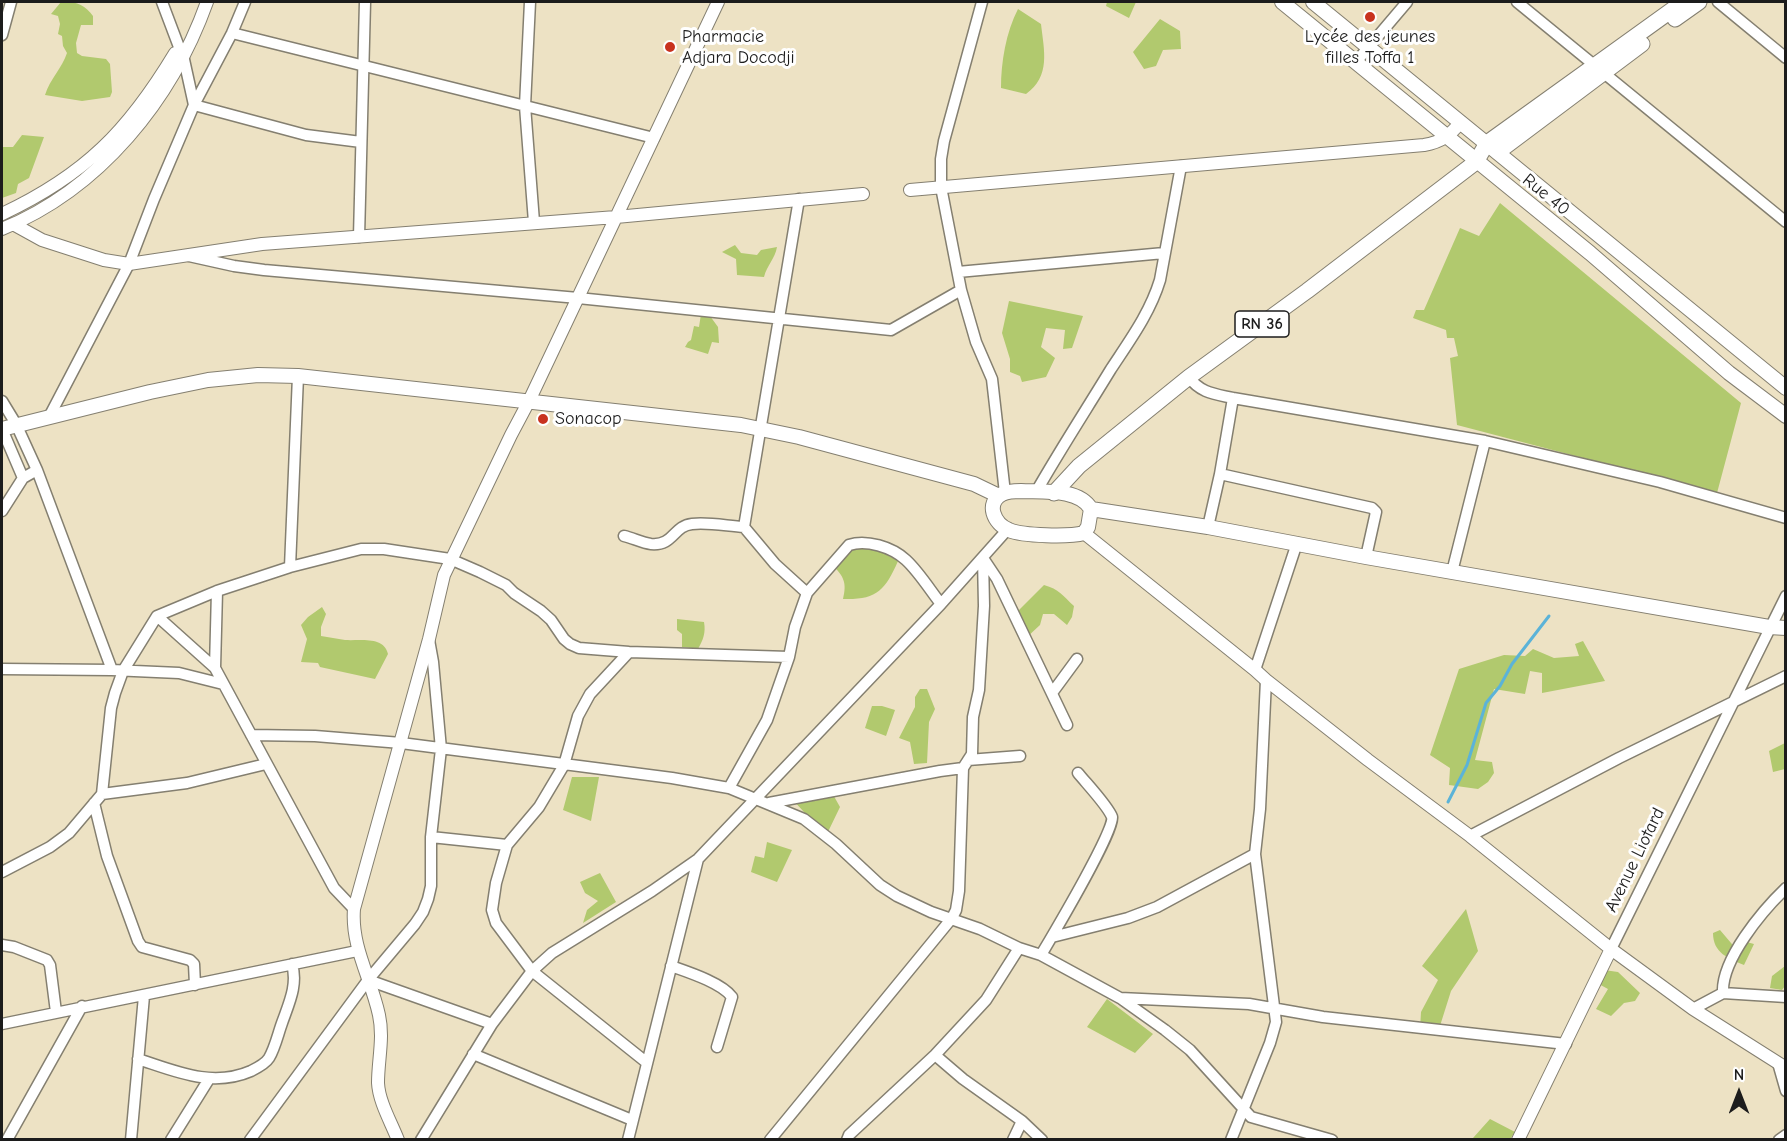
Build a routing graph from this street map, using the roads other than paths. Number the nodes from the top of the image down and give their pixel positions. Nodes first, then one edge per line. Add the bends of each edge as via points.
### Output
1 (12, 2) edge
2 (162, 2) edge
3 (202, 2) edge
4 (207, 2) edge
5 (245, 2) edge
6 (365, 2) edge
7 (530, 2) edge
8 (718, 2) edge
9 (982, 2) edge
10 (1282, 2) edge
11 (1313, 2) edge
12 (1407, 2) edge
13 (1517, 2) edge
14 (1683, 2) edge
15 (1699, 2) edge
16 (1718, 2) edge
17 (232, 33) junction
18 (2, 35) edge
19 (1369, 47) junction
20 (181, 51) junction
21 (1785, 58) edge
22 (1356, 63) junction
23 (364, 66) junction
24 (1598, 69) junction
25 (194, 105) junction
26 (525, 106) junction
27 (1461, 122) junction
28 (1448, 137) junction
29 (654, 138) junction
30 (362, 142) junction
31 (1492, 148) junction
32 (1476, 162) junction
33 (1181, 166) junction
34 (941, 187) junction
35 (910, 190) dead end
36 (863, 194) dead end
37 (799, 199) junction
38 (2, 214) edge
39 (616, 217) junction
40 (534, 222) junction
41 (1785, 222) edge
42 (7, 227) edge
43 (359, 237) junction
44 (1164, 253) junction
45 (186, 255) junction
46 (129, 264) junction
47 (958, 272) junction
48 (961, 290) junction
49 (578, 298) junction
50 (779, 317) junction
51 (298, 376) junction
52 (1189, 377) junction
53 (1785, 388) edge
54 (1233, 398) junction
55 (2, 401) edge
56 (529, 401) junction
57 (1785, 416) edge
58 (48, 417) junction
59 (16, 424) junction
60 (2, 429) edge
61 (760, 429) junction
62 (1485, 441) junction
63 (37, 470) junction
64 (1220, 474) junction
65 (23, 478) junction
66 (1036, 492) junction
67 (1002, 494) junction
68 (1054, 494) junction
69 (1091, 509) junction
70 (2, 512) edge
71 (1785, 518) edge
72 (744, 527) junction
73 (1208, 527) junction
74 (1007, 530) junction
75 (1084, 533) junction
76 (624, 536) dead end
77 (1297, 543) junction
78 (1366, 557) junction
79 (983, 558) junction
80 (450, 559) junction
81 (290, 567) junction
82 (1452, 572) junction
83 (217, 591) junction
84 (807, 593) junction
85 (1785, 596) edge
86 (941, 604) junction
87 (157, 616) junction
88 (1769, 627) junction
89 (1785, 628) edge
90 (429, 639) junction
91 (629, 652) junction
92 (789, 657) junction
93 (1077, 659) dead end
94 (215, 668) junction
95 (2, 669) edge
96 (117, 670) junction
97 (1255, 670) junction
98 (1785, 676) edge
99 (1266, 680) junction
100 (223, 684) junction
101 (1052, 693) junction
102 (1734, 701) junction
103 (1067, 725) dead end
104 (251, 735) junction
105 (401, 743) junction
106 (441, 749) junction
107 (1020, 756) dead end
108 (266, 764) junction
109 (965, 764) junction
110 (564, 765) junction
111 (1078, 773) dead end
112 (729, 788) junction
113 (102, 794) junction
114 (756, 799) junction
115 (94, 803) junction
116 (768, 803) junction
117 (1470, 836) junction
118 (431, 837) junction
119 (507, 845) junction
120 (1255, 854) junction
121 (698, 860) junction
122 (2, 872) edge
123 (1785, 888) edge
124 (354, 909) junction
125 (952, 918) junction
126 (1052, 937) junction
127 (2, 945) edge
128 (1019, 948) junction
129 (1611, 949) junction
130 (357, 951) junction
131 (1041, 955) junction
132 (292, 964) junction
133 (671, 966) junction
134 (532, 971) junction
135 (368, 981) junction
136 (195, 986) junction
137 (1723, 993) junction
138 (144, 996) junction
139 (1120, 998) junction
140 (1785, 998) edge
141 (82, 1006) junction
142 (1274, 1008) junction
143 (1693, 1009) junction
144 (56, 1012) junction
145 (2, 1024) edge
146 (492, 1024) junction
147 (1566, 1044) junction
148 (717, 1047) dead end
149 (473, 1054) junction
150 (935, 1055) junction
151 (138, 1059) junction
152 (646, 1062) junction
153 (1782, 1065) edge
154 (209, 1079) junction
155 (1785, 1091) edge
156 (1244, 1108) junction
157 (632, 1120) junction
158 (1023, 1121) junction
159 (1785, 1135) edge
160 (1519, 1139) edge
161 (7, 1140) edge
162 (131, 1140) edge
163 (171, 1140) edge
164 (250, 1140) edge
165 (398, 1140) edge
166 (421, 1140) edge
167 (628, 1140) edge
168 (770, 1140) edge
169 (847, 1140) edge
170 (1013, 1140) edge
171 (1042, 1140) edge
172 (1231, 1140) edge
173 (1332, 1140) edge
174 (1779, 1140) edge

1 - 18 street
2 - 20 street
3 - 20 street
4 - 20 street
5 - 17 street
6 - 23 street
7 - 26 street
8 - 29 street
9 - 34 street via 944,141
10 - 22 main road, Rue 40
11 - 19 main road, Rue 40
12 - 19 street
13 - 24 street
14 - 24 main road, RN 36
15 - 24 main road, RN 36
16 - 21 street
17 - 23 street
17 - 25 street
19 - 22 street
19 - 27 main road, Rue 40
20 - 25 street
20 - 38 street via 133,117 88,162 30,201
20 - 42 street via 145,116 122,146 97,170 38,211
22 - 28 main road, Rue 40
23 - 26 street
23 - 30 street
24 - 31 main road, RN 36
24 - 41 street
25 - 30 street via 296,133
25 - 46 street
26 - 29 street
26 - 40 street
27 - 28 street
27 - 31 main road, Rue 40
28 - 32 main road, Rue 40
28 - 33 street via 1424,145
29 - 39 street
30 - 43 street
31 - 32 main road, RN 36
31 - 53 main road, Rue 40
32 - 52 main road, RN 36
32 - 57 main road, Rue 40
33 - 34 street
33 - 44 street
34 - 35 street
34 - 47 street
36 - 37 street
37 - 39 street
37 - 50 street
39 - 40 street
39 - 49 street
40 - 43 street
42 - 46 street via 104,260
43 - 45 street
44 - 47 street
44 - 66 street via 1157,290 1138,328
45 - 46 street
45 - 49 street via 264,270
46 - 58 street
47 - 48 street
48 - 50 street via 891,330
48 - 67 street via 992,379
49 - 50 street
49 - 56 street
50 - 61 street
51 - 56 main road
51 - 58 main road via 208,380
51 - 81 street
52 - 54 street via 1202,391
52 - 68 main road, RN 36 via 1070,474
54 - 62 street
54 - 64 street
55 - 59 street
56 - 61 main road
56 - 80 street
58 - 59 main road
59 - 60 main road
59 - 63 street
60 - 65 street
61 - 67 main road
61 - 72 street
62 - 71 street via 1660,482
62 - 82 street
63 - 65 street
63 - 96 street
64 - 73 street
64 - 78 street via 1372,508 1376,512
65 - 70 street
66 - 67 main road
66 - 68 main road
67 - 74 main road via 994,502 993,515
68 - 69 main road via 1082,499
69 - 73 main road
69 - 75 main road
72 - 76 street via 693,524 659,544
72 - 84 street via 775,564
73 - 77 main road
74 - 75 main road via 1070,536
74 - 79 street
75 - 97 street
77 - 78 main road
77 - 97 street
78 - 82 main road
79 - 86 street
79 - 101 street
79 - 109 street via 979,690 973,717 973,746
80 - 81 street via 367,548
80 - 90 street
80 - 91 street via 506,585 541,611 570,644
81 - 83 street
82 - 88 main road
83 - 87 street
83 - 94 street
84 - 86 street via 849,545 865,543 892,551 905,560
84 - 92 street
85 - 88 street, Avenue Liotard
86 - 114 street
87 - 94 street
87 - 96 street
88 - 89 main road
88 - 102 street, Avenue Liotard
90 - 105 street
90 - 106 street
91 - 92 street
91 - 110 street via 590,694 578,716
92 - 112 street via 767,720
93 - 101 street
94 - 100 street
95 - 96 street
96 - 100 street via 179,673
96 - 113 street
97 - 99 street
98 - 102 street
99 - 117 street
99 - 120 street
100 - 104 street
101 - 103 street
102 - 117 street
102 - 129 street, Avenue Liotard
104 - 105 street
104 - 108 street
105 - 106 street
105 - 124 street
106 - 110 street
106 - 118 street
107 - 109 street
108 - 113 street via 187,783
108 - 124 street via 334,888
109 - 116 street
109 - 125 street via 959,891
110 - 112 street
110 - 119 street via 538,807
111 - 126 street via 1111,815 1112,824
112 - 114 street
113 - 115 street
114 - 116 street
114 - 121 street
115 - 122 street via 69,833
115 - 136 street via 107,856 138,941 142,947 190,960 194,964
116 - 125 street via 811,824 889,892
117 - 129 street
118 - 119 street
118 - 135 street via 431,886 423,912
119 - 134 street via 496,883 493,918
120 - 126 street via 1157,907
120 - 142 street
121 - 133 street
121 - 134 street via 552,954
123 - 137 street via 1737,950 1722,982
124 - 130 street
125 - 128 street
125 - 168 street
126 - 131 street
127 - 144 street via 48,960
128 - 131 street
128 - 150 street via 986,1000
129 - 143 street
129 - 147 street, Avenue Liotard
130 - 132 street
130 - 135 street
131 - 139 street
132 - 136 street
132 - 154 street via 294,987 268,1060 244,1074
133 - 148 street via 701,977 732,997
133 - 152 street
134 - 146 street
134 - 152 street
135 - 146 street
135 - 164 street
135 - 165 street via 381,1025 379,1093
136 - 138 street
137 - 140 street
137 - 143 street
138 - 141 street
138 - 151 street
139 - 142 street
139 - 156 street via 1190,1050
141 - 144 street
141 - 161 street
142 - 147 street
142 - 156 street via 1275,1028
143 - 153 street
144 - 145 street
146 - 149 street
147 - 160 street, Avenue Liotard
149 - 157 street
149 - 166 street
150 - 158 street
150 - 169 street
151 - 154 street
151 - 162 street
152 - 157 street
153 - 155 street
154 - 163 street
156 - 172 street
156 - 173 street via 1257,1120
157 - 167 street
158 - 170 street
158 - 171 street
159 - 174 street

